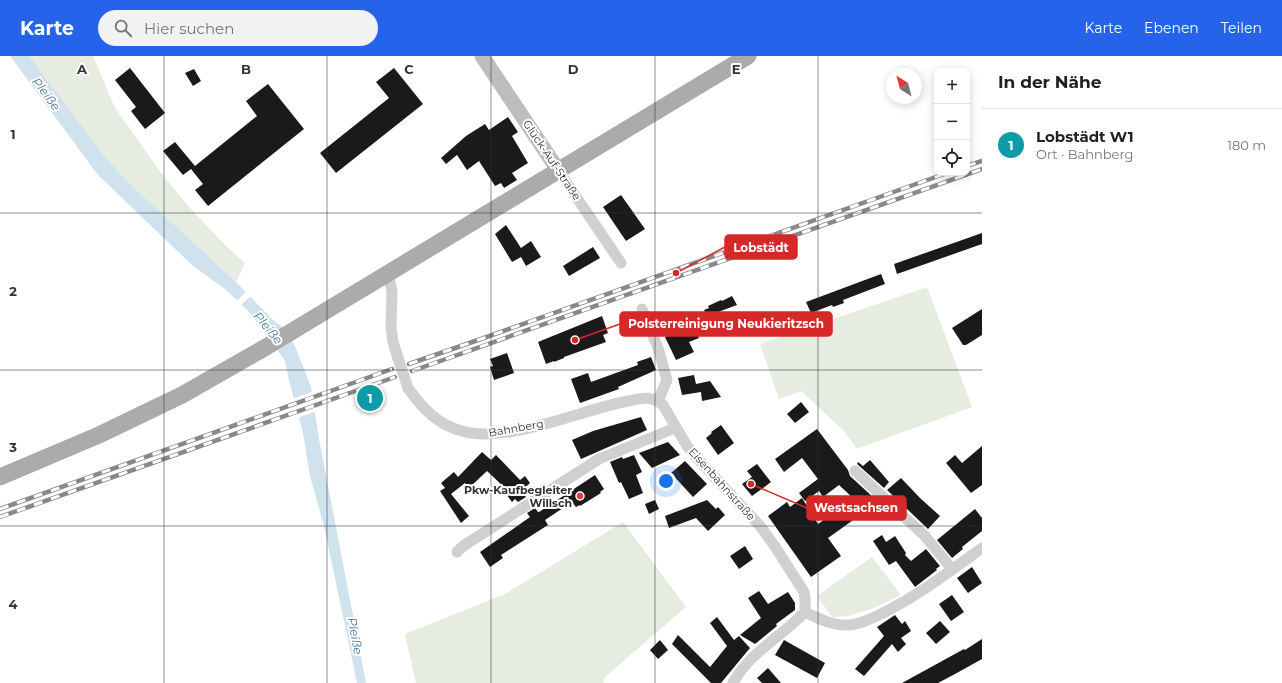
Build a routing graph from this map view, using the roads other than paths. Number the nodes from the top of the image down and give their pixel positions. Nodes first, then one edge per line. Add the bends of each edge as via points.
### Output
1 (482, 56) edge
2 (748, 56) edge
3 (558, 170) junction
4 (621, 263) dead end
5 (388, 273) junction
6 (642, 309) dead end
7 (658, 401) junction
8 (675, 428) junction
9 (855, 471) dead end
10 (0, 477) edge
11 (982, 548) edge
12 (457, 552) dead end
13 (952, 569) junction
14 (805, 612) junction
15 (733, 683) edge

1 - 3 main road, Glück-Auf-Straße
2 - 3 main road
3 - 4 street, Glück-Auf-Straße
3 - 5 main road
5 - 7 street, Bahnberg, bridge via 392,291 393,342 408,388 418,403 442,423 462,431 482,434 541,425 632,400 650,398
5 - 10 main road via 182,395 99,435
6 - 7 street via 658,348 667,380
7 - 8 street, Eisenbahnstraße via 663,405
8 - 12 street via 583,468
8 - 14 street, Eisenbahnstraße via 687,446 761,527 776,548 804,592
9 - 13 street via 925,536
11 - 13 street
13 - 14 street via 887,611 862,623 834,623
14 - 15 street via 754,655 740,670

